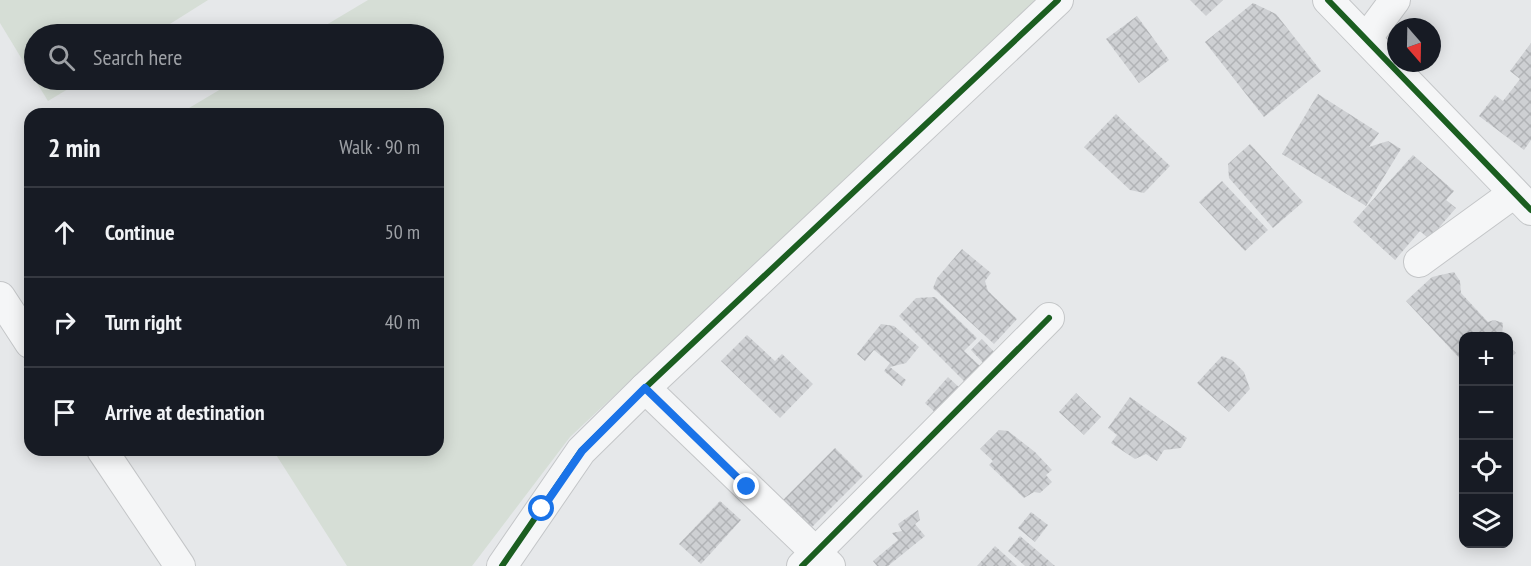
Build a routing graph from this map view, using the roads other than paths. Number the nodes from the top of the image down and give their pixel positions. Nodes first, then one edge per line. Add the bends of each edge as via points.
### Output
1 (1058, 0) edge
2 (1328, 0) edge
3 (1395, 0) edge
4 (1366, 39) junction
5 (1522, 202) edge
6 (1419, 262) dead end
7 (0, 297) edge
8 (1049, 318) dead end
9 (24, 334) edge
10 (645, 388) junction
11 (106, 456) edge
12 (815, 562) edge
13 (180, 566) edge
14 (503, 566) edge

1 - 10 street
2 - 4 street
3 - 4 street
4 - 5 street
5 - 6 street
7 - 9 street
8 - 12 street
10 - 12 street
10 - 14 street via 582,451
11 - 13 street

